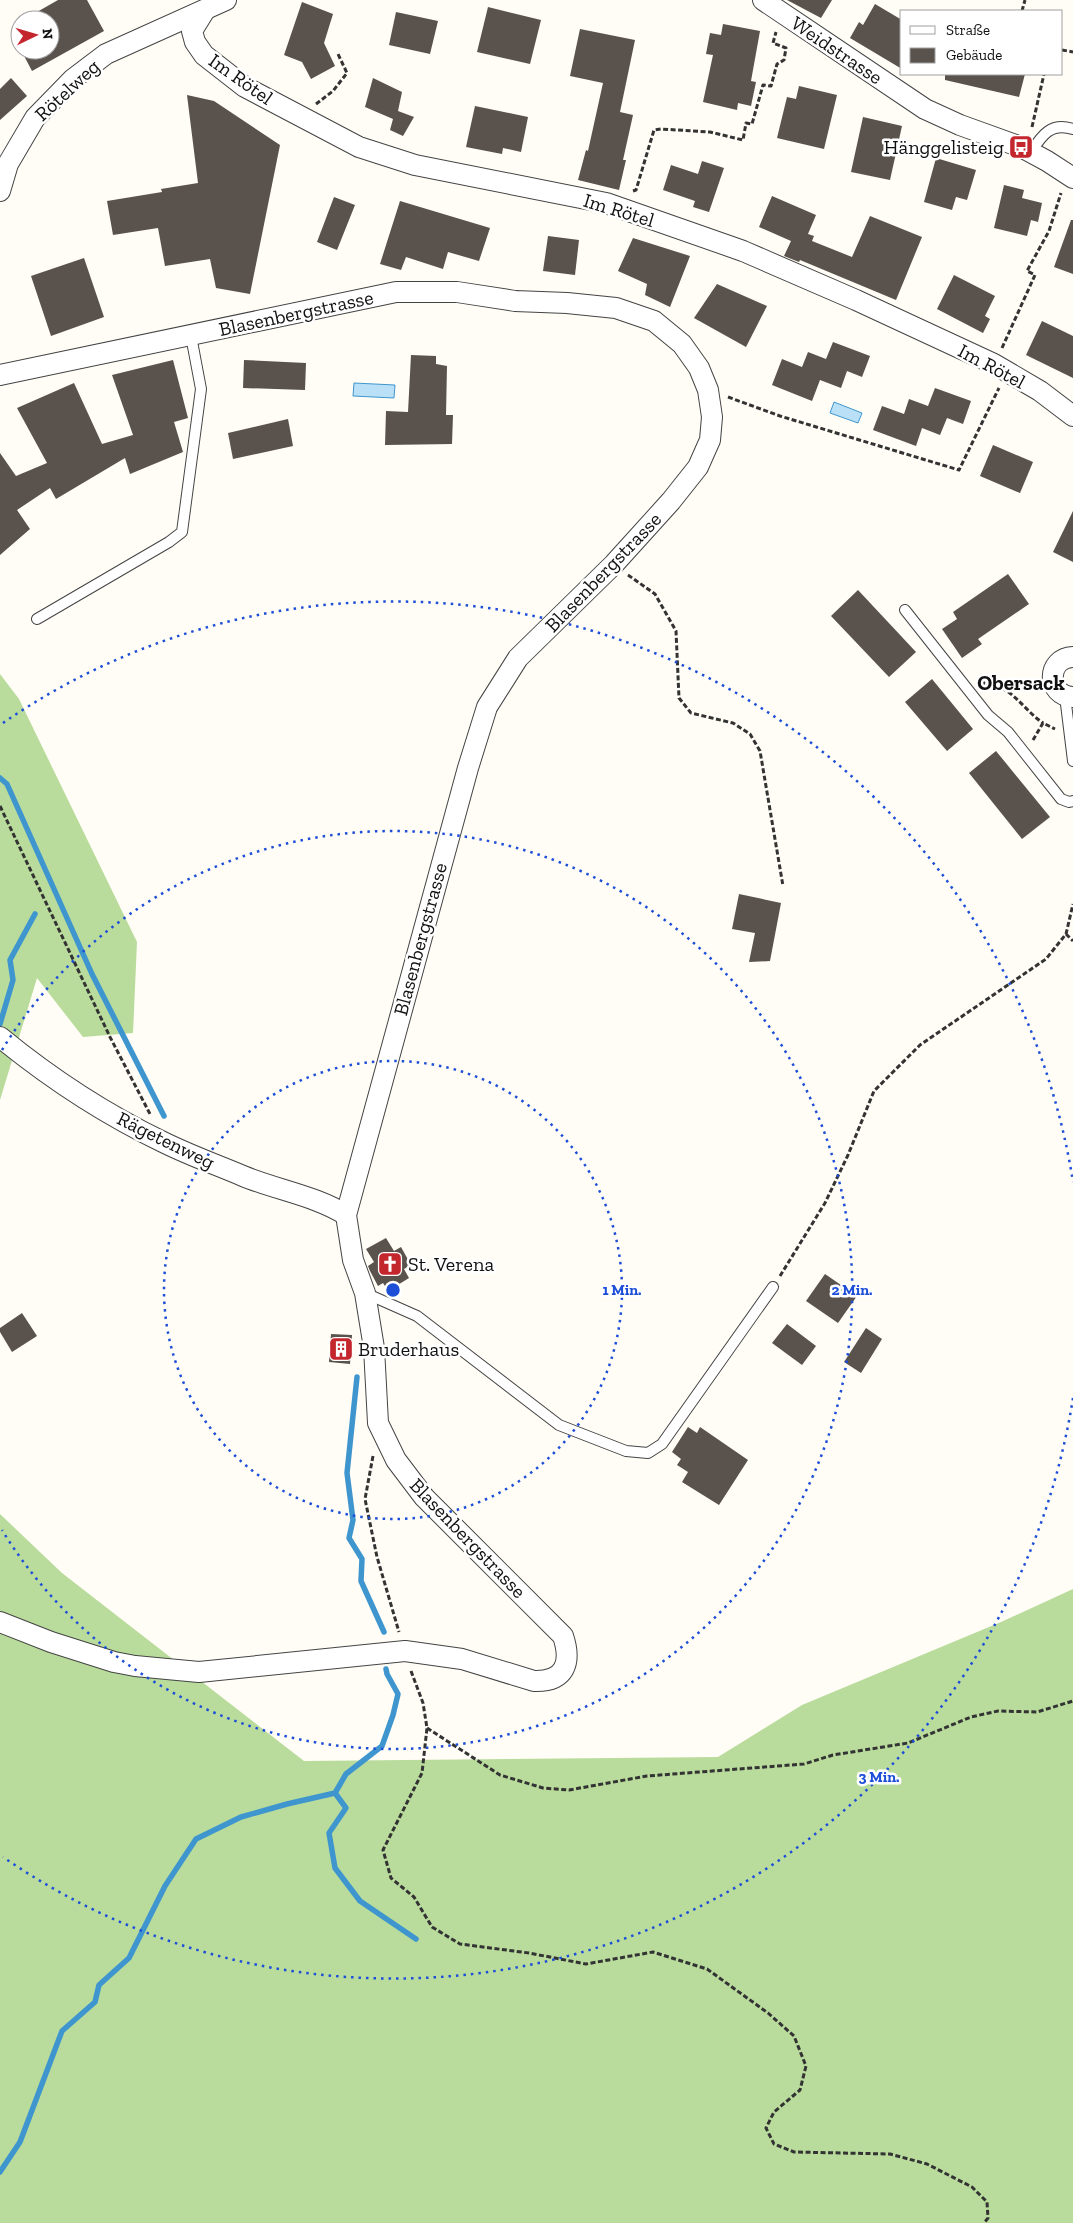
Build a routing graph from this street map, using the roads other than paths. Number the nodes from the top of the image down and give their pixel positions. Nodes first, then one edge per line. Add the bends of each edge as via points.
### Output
1 (226, 0) edge
2 (763, 0) edge
3 (205, 10) junction
4 (1073, 129) edge
5 (1032, 152) junction
6 (1073, 178) edge
7 (0, 191) edge
8 (191, 336) junction
9 (0, 375) edge
10 (1073, 416) edge
11 (906, 610) dead end
12 (36, 619) dead end
13 (1073, 657) edge
14 (1069, 696) edge
15 (1073, 762) edge
16 (1073, 801) edge
17 (6, 1042) edge
18 (346, 1215) junction
19 (773, 1287) road end
20 (365, 1293) junction
21 (0, 1622) edge

1 - 3 street, Rötelweg
2 - 5 street, Weidstrasse via 925,109
3 - 7 street, Rötelweg via 106,54 73,79 35,118 8,164
3 - 10 street, Im Rötel via 192,31 204,55 245,87 359,147 415,165 606,202 743,252 856,300 1001,368
4 - 5 lane via 1065,126 1049,130 1041,136
5 - 6 street, Weidstrasse
8 - 9 street, Blasenbergstrasse
8 - 12 lane via 201,390 182,532
8 - 18 street, Blasenbergstrasse via 396,292 457,292 515,301 616,308 654,321 682,344 699,368 708,390 712,417 710,440 698,467 614,564 518,658 487,707 462,787
11 - 16 lane via 988,715 1008,732 1060,799
13 - 14 street via 1058,662 1052,673 1056,689
14 - 15 lane
17 - 18 street, Rägetenweg via 113,1115 164,1142 246,1177 331,1205
18 - 20 street, Blasenbergstrasse via 353,1260
19 - 20 lane via 662,1444 648,1453 626,1451 559,1424 417,1316
20 - 21 street, Blasenbergstrasse via 374,1348 378,1423 396,1460 424,1497 563,1636 568,1650 566,1665 558,1676 534,1681 462,1658 405,1651 199,1672 135,1666 52,1642

